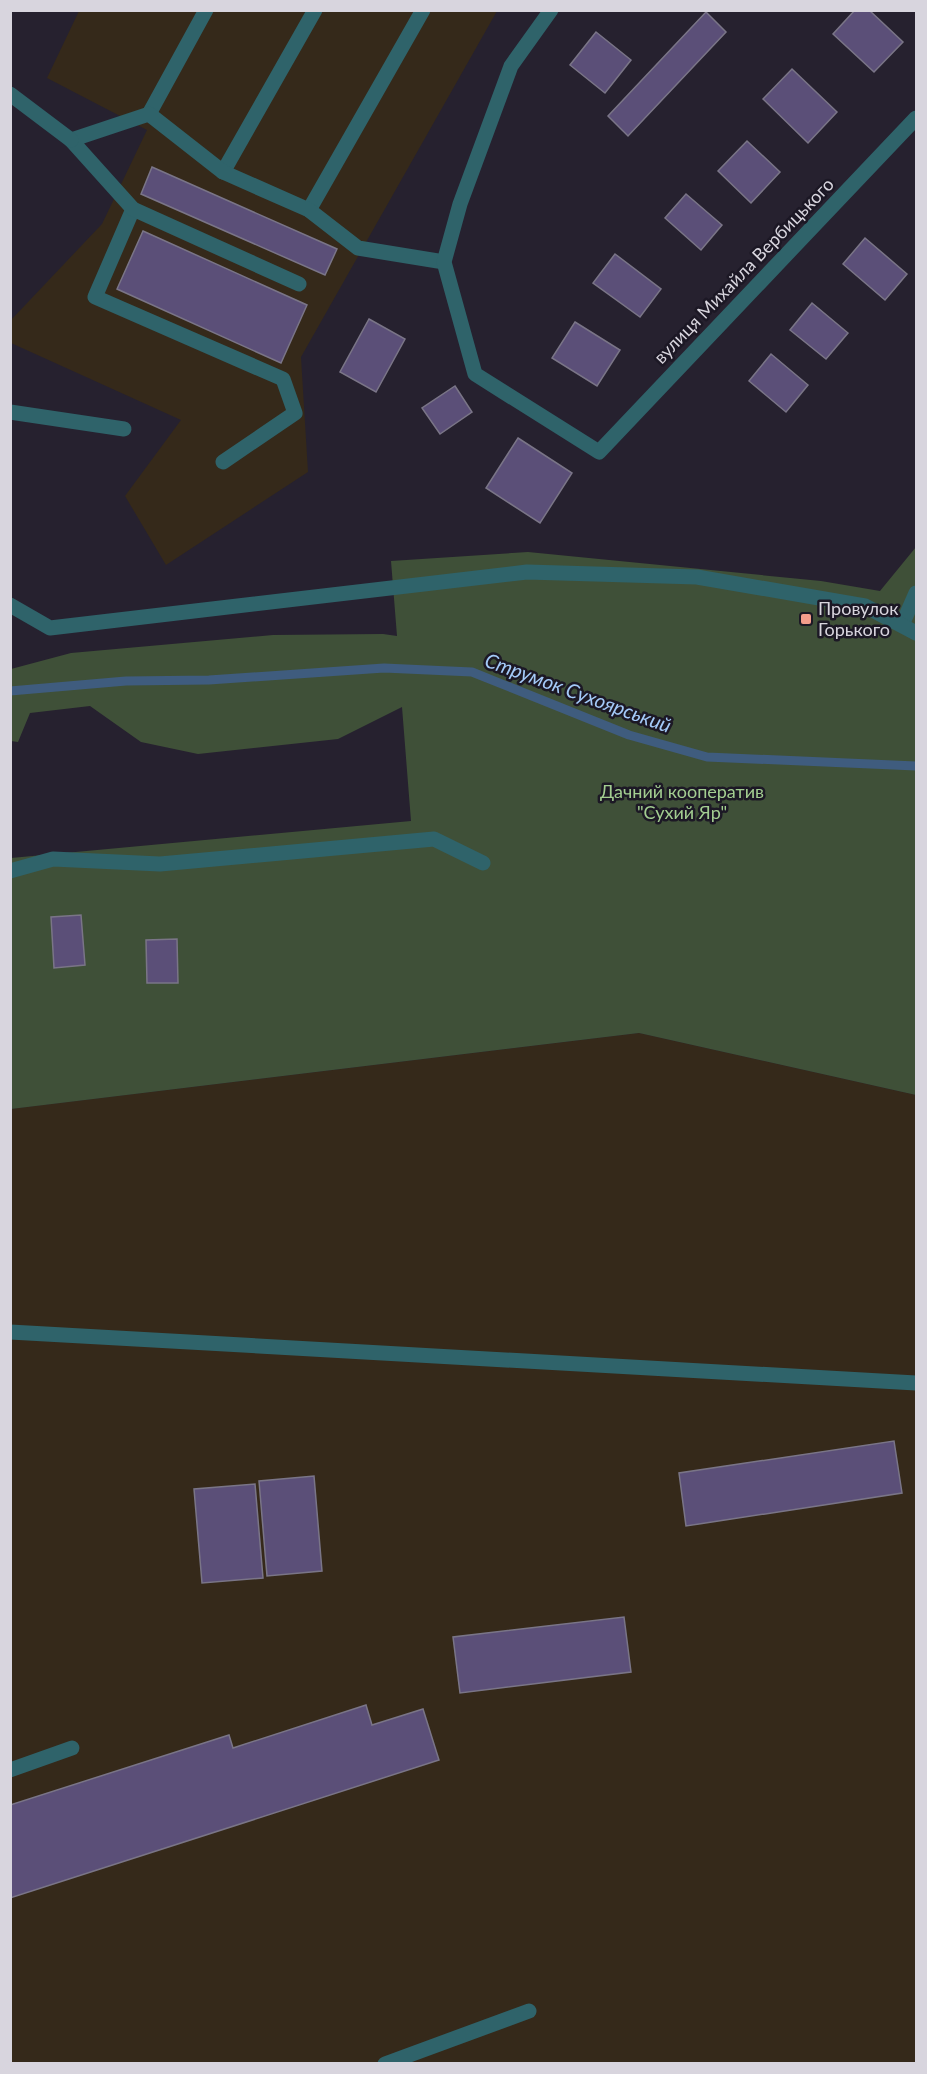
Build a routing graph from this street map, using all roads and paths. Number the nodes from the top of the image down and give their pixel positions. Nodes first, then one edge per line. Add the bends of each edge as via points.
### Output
1 (206, 10) edge
2 (315, 10) edge
3 (423, 10) edge
4 (550, 10) edge
5 (10, 94) edge
6 (149, 114) junction
7 (916, 118) edge
8 (71, 140) junction
9 (223, 172) junction
10 (132, 209) junction
11 (309, 210) junction
12 (444, 262) junction
13 (299, 284) dead end
14 (10, 412) edge
15 (124, 429) dead end
16 (223, 462) dead end
17 (916, 593) edge
18 (10, 605) edge
19 (902, 625) junction
20 (916, 633) edge
21 (483, 863) dead end
22 (10, 871) edge
23 (10, 1332) edge
24 (916, 1383) edge
25 (72, 1749) dead end
26 (10, 1770) edge
27 (530, 2011) dead end
28 (385, 2064) edge

1 - 6 street
2 - 9 street
3 - 11 street
4 - 12 street via 511,66 460,204
5 - 8 street
6 - 8 street
6 - 9 street
7 - 12 street, вулиця Михайла Вербицького via 599,452 475,374
8 - 10 street
9 - 11 street
10 - 13 street
10 - 16 street via 95,297 283,379 295,413
11 - 12 street via 358,248
14 - 15 street
17 - 19 street
18 - 19 street via 50,628 527,572 697,578 865,606
19 - 20 street
21 - 22 street via 434,839 160,864 53,859
23 - 24 street
25 - 26 street
27 - 28 street

